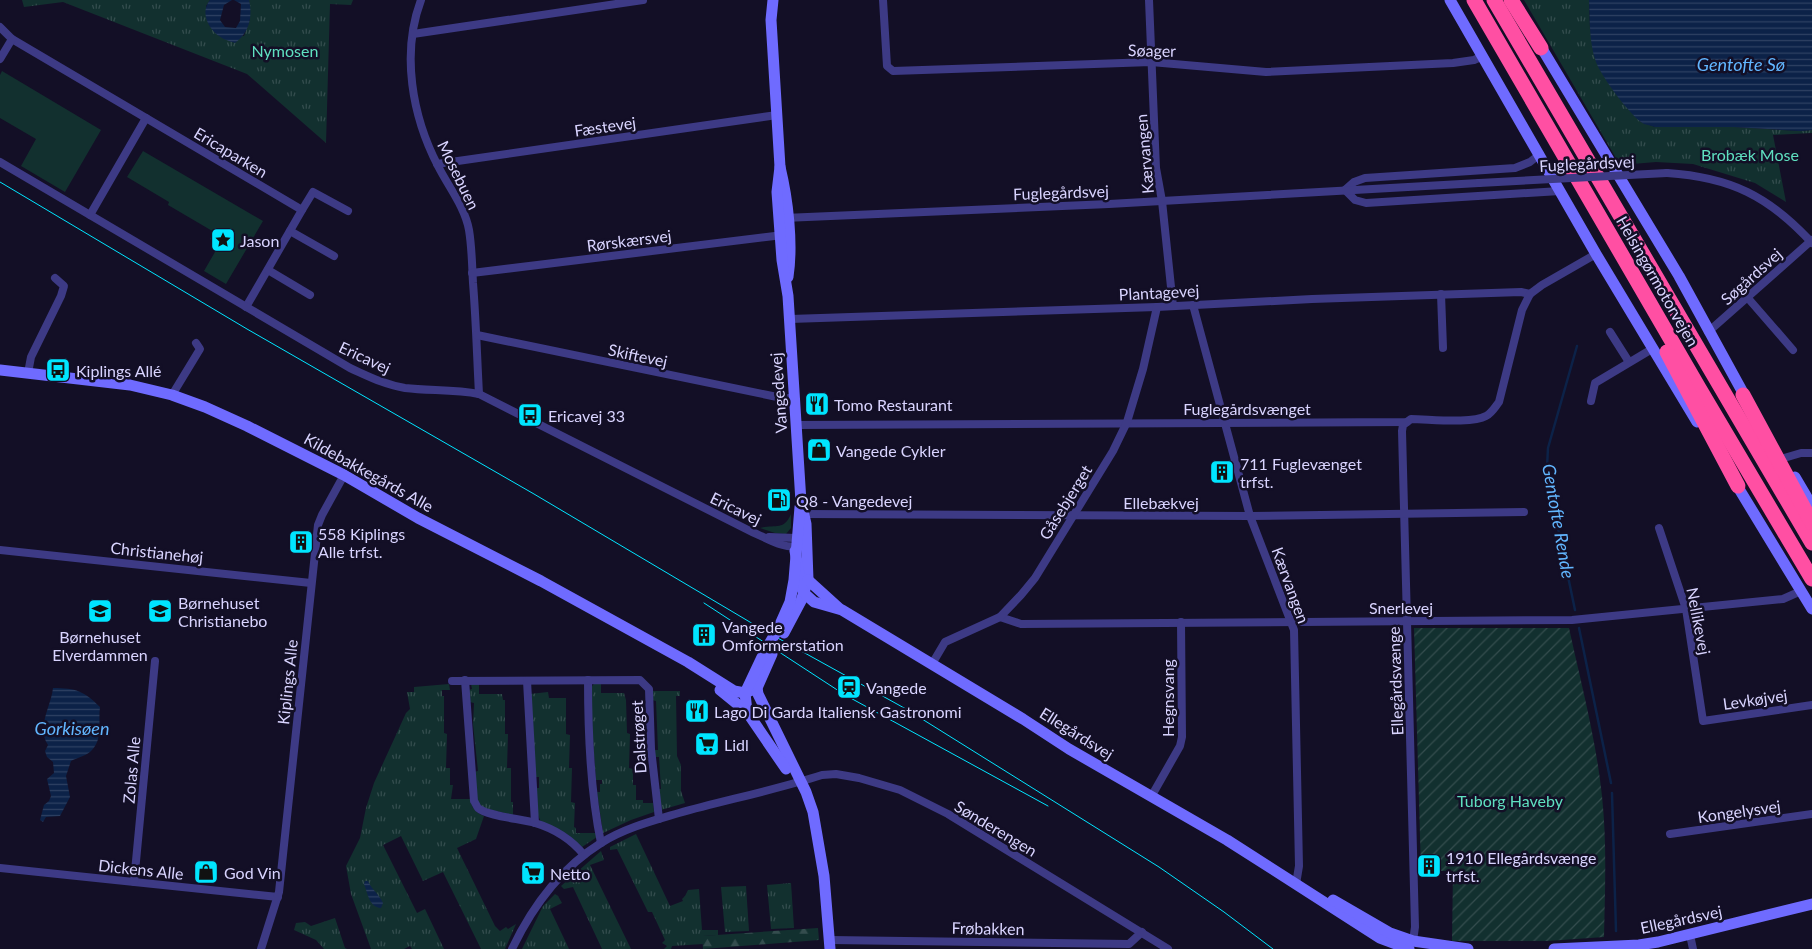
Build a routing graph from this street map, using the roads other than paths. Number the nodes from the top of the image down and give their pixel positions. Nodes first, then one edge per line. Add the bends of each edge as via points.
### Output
1 (421, 0) edge
2 (643, 0) edge
3 (765, 0) edge
4 (773, 0) edge
5 (883, 0) edge
6 (1149, 0) edge
7 (1450, 0) edge
8 (1474, 0) edge
9 (1494, 0) edge
10 (1511, 0) edge
11 (1515, 0) edge
12 (771, 20) junction
13 (0, 27) edge
14 (413, 34) junction
15 (12, 39) junction
16 (1541, 48) junction
17 (1483, 56) junction
18 (0, 59) edge
19 (1152, 62) junction
20 (777, 115) junction
21 (146, 118) junction
22 (1540, 154) junction
23 (0, 162) edge
24 (437, 164) junction
25 (1345, 190) junction
26 (1560, 191) junction
27 (1162, 201) junction
28 (302, 210) junction
29 (348, 211) dead end
30 (90, 215) junction
31 (783, 219) junction
32 (1606, 228) junction
33 (290, 231) junction
34 (784, 235) junction
35 (1812, 241) edge
36 (1596, 254) junction
37 (334, 256) dead end
38 (268, 270) junction
39 (472, 273) junction
40 (55, 278) dead end
41 (1441, 294) junction
42 (1530, 294) junction
43 (310, 295) dead end
44 (1747, 297) junction
45 (1193, 305) junction
46 (1173, 306) junction
47 (246, 307) junction
48 (1157, 307) junction
49 (790, 320) junction
50 (1610, 332) dead end
51 (1708, 332) junction
52 (477, 335) junction
53 (196, 343) dead end
54 (1443, 348) dead end
55 (1652, 349) junction
56 (1793, 350) dead end
57 (1629, 362) junction
58 (0, 370) edge
59 (28, 373) junction
60 (478, 394) junction
61 (172, 395) junction
62 (1743, 395) junction
63 (794, 398) junction
64 (1590, 401) dead end
65 (1127, 422) junction
66 (1224, 422) junction
67 (1407, 422) junction
68 (796, 425) junction
69 (1812, 453) edge
70 (1784, 458) junction
71 (344, 475) junction
72 (1738, 486) junction
73 (1812, 506) edge
74 (1524, 512) dead end
75 (801, 514) junction
76 (1405, 515) junction
77 (1073, 516) junction
78 (1250, 516) junction
79 (1812, 523) edge
80 (1659, 528) dead end
81 (1812, 543) edge
82 (798, 544) junction
83 (0, 552) edge
84 (1812, 579) edge
85 (808, 580) junction
86 (312, 582) junction
87 (1801, 591) junction
88 (804, 593) junction
89 (790, 602) junction
90 (814, 602) junction
91 (1686, 609) junction
92 (1812, 609) edge
93 (842, 610) junction
94 (1000, 617) junction
95 (1407, 621) junction
96 (1181, 622) junction
97 (1292, 622) junction
98 (783, 631) junction
99 (767, 653) junction
100 (155, 661) dead end
101 (932, 664) junction
102 (465, 680) junction
103 (588, 680) junction
104 (452, 681) dead end
105 (527, 681) junction
106 (757, 688) junction
107 (741, 697) junction
108 (1812, 705) edge
109 (1703, 721) joint
110 (785, 751) junction
111 (798, 782) junction
112 (1151, 797) junction
113 (1812, 814) edge
114 (659, 819) junction
115 (535, 823) junction
116 (1670, 834) dead end
117 (601, 843) junction
118 (584, 855) junction
119 (0, 868) edge
120 (134, 882) junction
121 (1296, 884) junction
122 (278, 897) junction
123 (1812, 904) edge
124 (1142, 932) junction
125 (1690, 935) junction
126 (830, 944) edge
127 (1411, 945) edge
128 (1447, 948) edge
129 (261, 949) edge
130 (512, 949) edge
131 (1168, 949) edge
132 (1468, 949) edge
133 (1554, 949) edge
134 (1693, 949) edge

1 - 14 street, Mosebuen
2 - 14 street
3 - 12 street, Vangedevej
4 - 12 street, Vangedevej
5 - 19 street, Søager via 887,66 893,71
6 - 19 street, Kærvangen
7 - 17 street
8 - 32 highway, Helsingørmotorvejen
9 - 81 highway, Helsingørmotorvejen
10 - 16 highway
11 - 16 street
12 - 20 street, Vangedevej
13 - 15 street, Ericaparken
14 - 24 street, Mosebuen via 414,96 421,126
15 - 18 street
15 - 21 street, Ericaparken
16 - 51 street via 1638,206
17 - 19 street, Søager via 1454,63 1266,72
17 - 22 street
19 - 27 street, Kærvangen via 1156,168
20 - 24 street, Fæstevej
20 - 31 street, Vangedevej via 780,168 777,192
21 - 28 street, Ericaparken
21 - 30 street
22 - 25 street, Fuglegårdsvej via 1515,168 1365,178
22 - 26 street
23 - 30 street, Ericavej
24 - 39 street, Mosebuen via 464,212 469,230
25 - 26 street, Fuglegårdsvej via 1355,200 1366,203
25 - 27 street, Fuglegårdsvej
25 - 35 street, Fuglegårdsvej, bridge via 1667,172 1694,174 1749,192 1770,204
26 - 36 street
27 - 31 street, Fuglegårdsvej
27 - 46 street, Kærvangen
28 - 29 street via 313,192
28 - 33 street
30 - 47 street, Ericavej
31 - 34 street, Vangedevej
32 - 72 highway via 1606,237
32 - 84 highway, Helsingørmotorvejen
33 - 37 street
33 - 38 street
34 - 39 street, Rørskærsvej
34 - 49 street, Vangedevej via 782,260
35 - 44 street, Søgårdsvej
36 - 42 street
36 - 55 street
38 - 43 street
38 - 47 street
39 - 52 street, Mosebuen
40 - 59 street via 64,286 31,357
41 - 42 street, Plantagevej
41 - 45 street, Plantagevej
41 - 54 street
42 - 67 street, Fuglegårdsvænget via 1522,310 1499,402 1493,411 1474,420 1412,419
44 - 51 street, Søgårdsvej
44 - 56 street
45 - 46 street, Plantagevej
45 - 66 street, Kærvangen
46 - 48 street, Plantagevej
47 - 60 street, Ericavej via 376,380 404,388
48 - 49 street, Plantagevej
48 - 65 street, Gåsebjerget
49 - 63 street, Vangedevej
50 - 57 street
51 - 62 street
52 - 60 street, Mosebuen
52 - 63 street, Skiftevej
53 - 61 street via 200,348
55 - 57 street
55 - 72 street
57 - 64 street via 1595,383
58 - 59 street, Kildebakkegårds Alle
59 - 61 street, Kildebakkegårds Alle via 130,385
60 - 82 street, Ericavej via 746,529 783,545
61 - 71 street, Kildebakkegårds Alle via 247,426
62 - 70 street
62 - 79 highway
63 - 68 street, Vangedevej
65 - 66 street, Fuglegårdsvænget
65 - 68 street, Fuglegårdsvænget
65 - 77 street, Gåsebjerget
66 - 67 street, Fuglegårdsvænget
66 - 78 street, Kærvangen
67 - 76 street, Ellegårdsvænge via 1402,431
68 - 75 street, Vangedevej
69 - 70 street
70 - 73 street
71 - 86 street, Kiplings Alle via 319,520
71 - 107 street, Kildebakkegårds Alle via 700,669
72 - 87 street
74 - 76 street, Ellebækvej
75 - 77 street, Ellebækvej
75 - 82 street, Vangedevej
76 - 78 street, Ellebækvej
76 - 95 street, Ellegårdsvænge
77 - 78 street, Ellebækvej
77 - 94 street, Gåsebjerget via 1035,578
78 - 97 street, Kærvangen
80 - 91 street, Nellikevej
82 - 85 street, Vangedevej
82 - 88 street
82 - 89 street, Vangedevej
83 - 86 street, Christianehøj
85 - 88 street, Vangedevej
85 - 93 street, Ellegårdsvej
86 - 122 street, Kiplings Alle
87 - 91 street, Snerlevej via 1783,599
87 - 92 street
88 - 89 street
88 - 90 street
88 - 93 street via 820,596
88 - 98 street, Vangedevej
89 - 98 street, Vangedevej
90 - 93 street, Ellegårdsvej
90 - 98 street via 807,604
91 - 95 street, Snerlevej via 1572,620
91 - 109 street, Nellikevej
93 - 101 street, Ellegårdsvej
94 - 96 street, Snerlevej via 1021,624
94 - 101 street, Gåsebjerget via 945,642
95 - 97 street, Snerlevej
95 - 127 street, Ellegårdsvænge via 1415,927
96 - 97 street, Snerlevej
96 - 112 street, Hegnsvang via 1182,737
97 - 121 street, Kærvangen via 1299,866
98 - 99 street, Vangedevej, bridge
99 - 106 street, Vangedevej
99 - 107 street, Vangedevej
100 - 120 street, Zolas Alle
101 - 112 street, Ellegårdsvej
102 - 104 street, Dalstrøget
102 - 105 street, Dalstrøget
102 - 115 street via 474,801 477,807 487,812
103 - 105 street, Dalstrøget
103 - 114 street, Dalstrøget via 640,680 649,689 651,749
103 - 117 street via 590,750
105 - 115 street
106 - 107 street
106 - 110 street
107 - 110 street
107 - 111 street via 764,738
108 - 109 street, Levkøjvej
110 - 111 street
111 - 114 street
111 - 124 street, Sønderengen via 836,774 900,790 948,814
111 - 126 street via 824,876
112 - 121 street, Ellegårdsvej
113 - 116 street, Kongelysvej
114 - 117 street
115 - 118 street via 564,836
117 - 118 street
118 - 130 street via 541,899
119 - 120 street, Dickens Alle
120 - 122 street, Dickens Alle
121 - 127 street, Ellegårdsvej via 1327,896
122 - 129 street, Kiplings Alle
123 - 125 street, Ellegårdsvej
124 - 126 street, Frøbakken via 1129,944
124 - 131 street, Sønderengen
125 - 133 street, Ellegårdsvej via 1639,945
125 - 134 street
127 - 128 street, Ellegårdsvej
128 - 132 street, Ellegårdsvej

